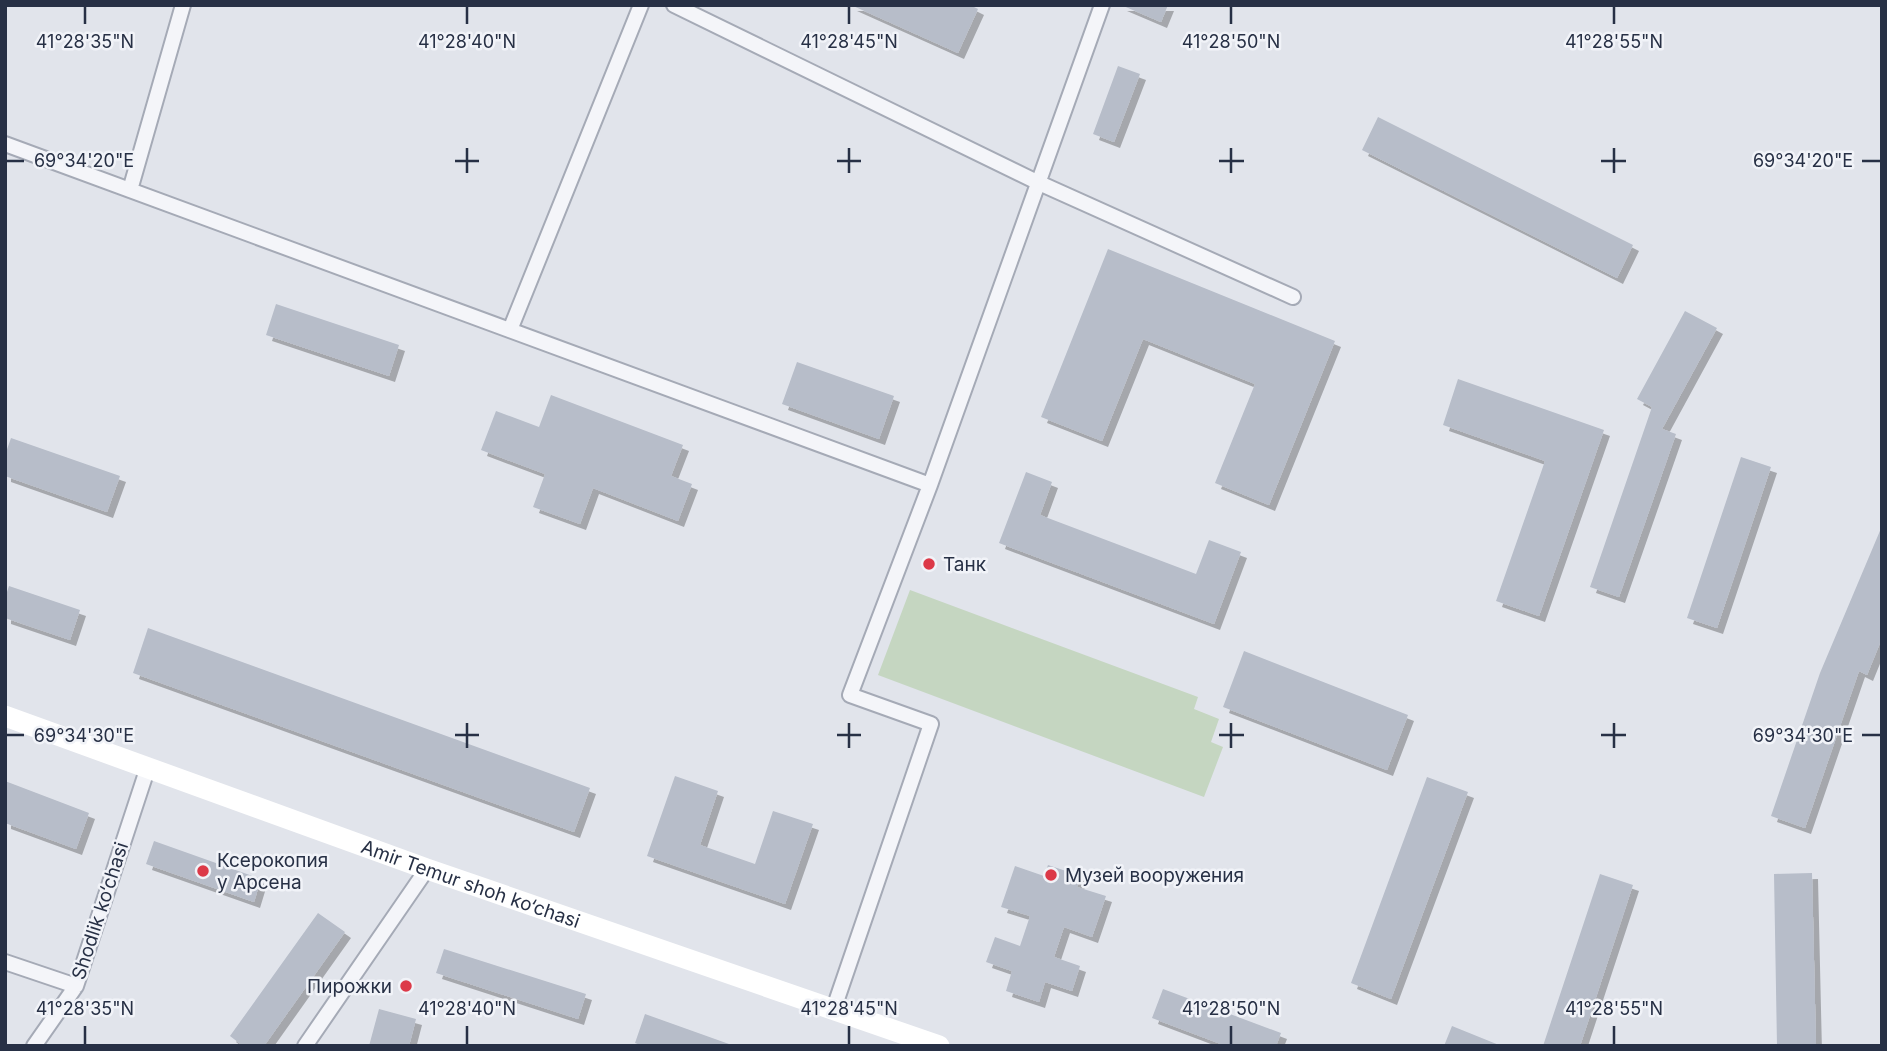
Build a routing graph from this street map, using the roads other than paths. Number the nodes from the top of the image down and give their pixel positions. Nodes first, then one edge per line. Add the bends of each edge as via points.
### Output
1 (183, 5) edge
2 (641, 5) edge
3 (674, 5) edge
4 (1102, 5) edge
5 (5, 144) edge
6 (1037, 182) junction
7 (130, 190) junction
8 (1293, 297) dead end
9 (510, 330) junction
10 (930, 485) junction
11 (5, 716) edge
12 (148, 767) junction
13 (427, 869) junction
14 (5, 962) edge
15 (76, 986) junction
16 (834, 1008) junction
17 (34, 1046) edge
18 (305, 1046) edge
19 (939, 1046) edge

1 - 7 street
2 - 9 street
3 - 6 street
4 - 6 street
5 - 7 street
6 - 8 street
6 - 10 street
7 - 9 street
9 - 10 street
10 - 16 street via 850,695 931,724
11 - 12 main road, Amir Temur shoh ko‘chasi
12 - 13 main road, Amir Temur shoh ko‘chasi
12 - 15 street, Shodlik ko‘chasi
13 - 16 main road, Amir Temur shoh ko‘chasi
13 - 18 street
14 - 15 street
15 - 17 street, Shodlik ko‘chasi
16 - 19 main road, Amir Temur shoh ko‘chasi

